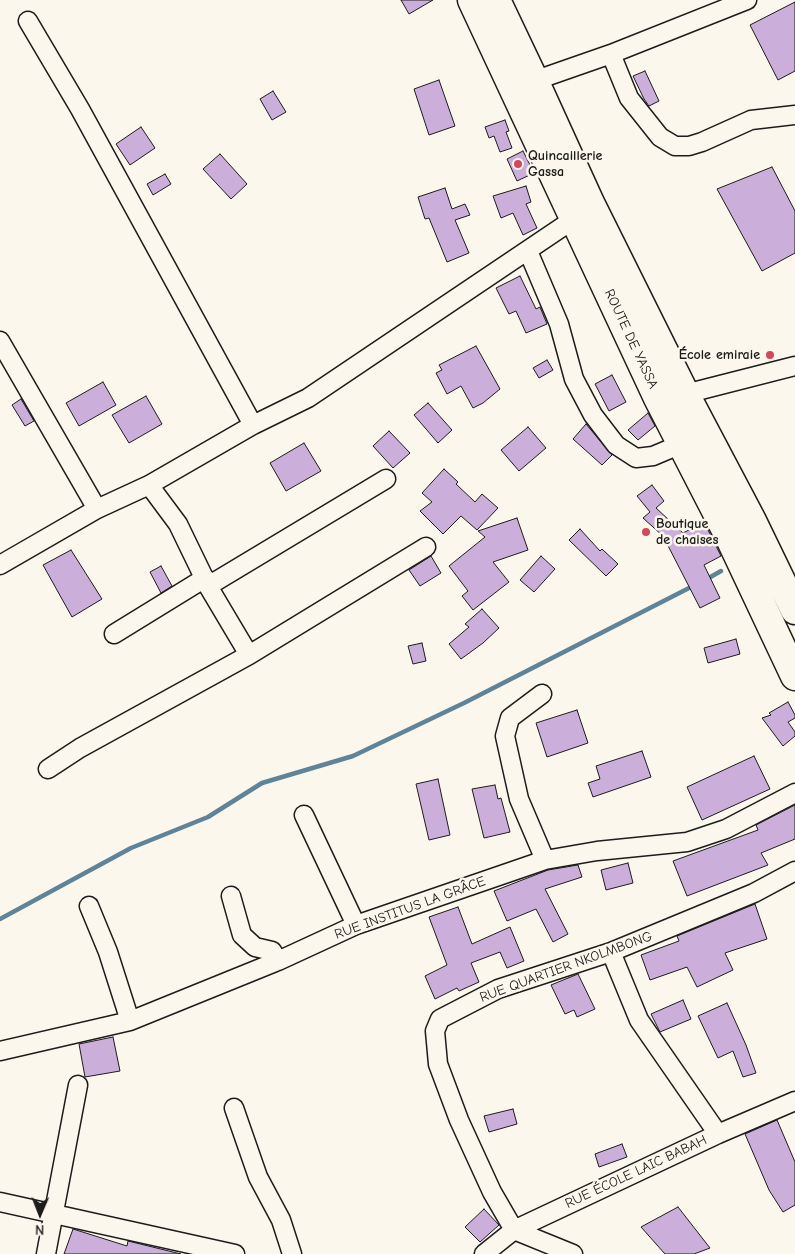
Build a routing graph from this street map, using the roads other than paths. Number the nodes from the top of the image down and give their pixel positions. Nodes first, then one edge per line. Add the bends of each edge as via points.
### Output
1 (472, 0) edge
2 (496, 0) edge
3 (747, 0) edge
4 (728, 4) edge
5 (28, 21) dead end
6 (611, 54) junction
7 (524, 85) junction
8 (795, 115) edge
9 (574, 220) junction
10 (528, 251) junction
11 (0, 341) edge
12 (795, 366) edge
13 (685, 394) junction
14 (252, 425) junction
15 (681, 441) junction
16 (386, 479) dead end
17 (149, 485) junction
18 (97, 509) junction
19 (426, 547) dead end
20 (0, 565) edge
21 (206, 582) junction
22 (795, 610) edge
23 (114, 634) dead end
24 (249, 654) junction
25 (795, 676) edge
26 (542, 694) dead end
27 (48, 769) dead end
28 (795, 793) edge
29 (304, 815) dead end
30 (545, 860) junction
31 (795, 871) edge
32 (231, 896) dead end
33 (89, 906) dead end
34 (356, 924) junction
35 (611, 952) junction
36 (278, 961) junction
37 (130, 1021) junction
38 (0, 1051) edge
39 (78, 1085) dead end
40 (795, 1101) edge
41 (234, 1108) dead end
42 (718, 1134) junction
43 (0, 1202) edge
44 (54, 1213) junction
45 (514, 1230) junction
46 (46, 1254) edge
47 (235, 1254) edge
48 (292, 1254) edge
49 (484, 1254) edge
50 (573, 1254) edge

1 - 7 main road, ROUTE DE YASSA
2 - 7 main road, ROUTE DE YASSA
3 - 4 street
4 - 6 street
5 - 14 street via 85,118
6 - 7 street
6 - 8 street via 629,98 660,137 675,146 702,142 751,120
7 - 9 main road, ROUTE DE YASSA
7 - 13 main road, ROUTE DE YASSA via 590,203
9 - 10 street
9 - 15 main road, ROUTE DE YASSA
10 - 14 street via 308,398
10 - 15 street via 559,324 574,379 593,416 616,445 636,458 653,456
11 - 18 street
12 - 13 street
13 - 22 main road, ROUTE DE YASSA
14 - 17 street
15 - 25 main road, ROUTE DE YASSA
16 - 21 street
17 - 18 street
17 - 21 street via 178,524
18 - 20 street
19 - 24 street
21 - 23 street
21 - 24 street
24 - 27 street
26 - 30 street via 510,718 504,736 519,799
28 - 30 street, RUE INSTITUS LA GRÂCE via 726,829 687,842 596,851
29 - 34 street
30 - 34 street, RUE INSTITUS LA GRÂCE
31 - 35 street, RUE QUARTIER NKOLMBONG via 754,893
32 - 36 street via 242,935 255,947 272,951
33 - 37 street
34 - 36 street, RUE INSTITUS LA GRÂCE
35 - 42 street via 639,1020
35 - 45 street, RUE QUARTIER NKOLMBONG via 498,989 445,1015 437,1025 438,1064 459,1120
36 - 37 street, RUE INSTITUS LA GRÂCE
37 - 38 street, RUE INSTITUS LA GRÂCE
39 - 44 street
40 - 42 street, RUE ÉCOLE LAIC BABAH
41 - 48 street via 258,1177 281,1220
42 - 45 street, RUE ÉCOLE LAIC BABAH
43 - 44 street
44 - 46 street
44 - 47 street
45 - 49 street, RUE ÉCOLE LAIC BABAH
45 - 50 street

